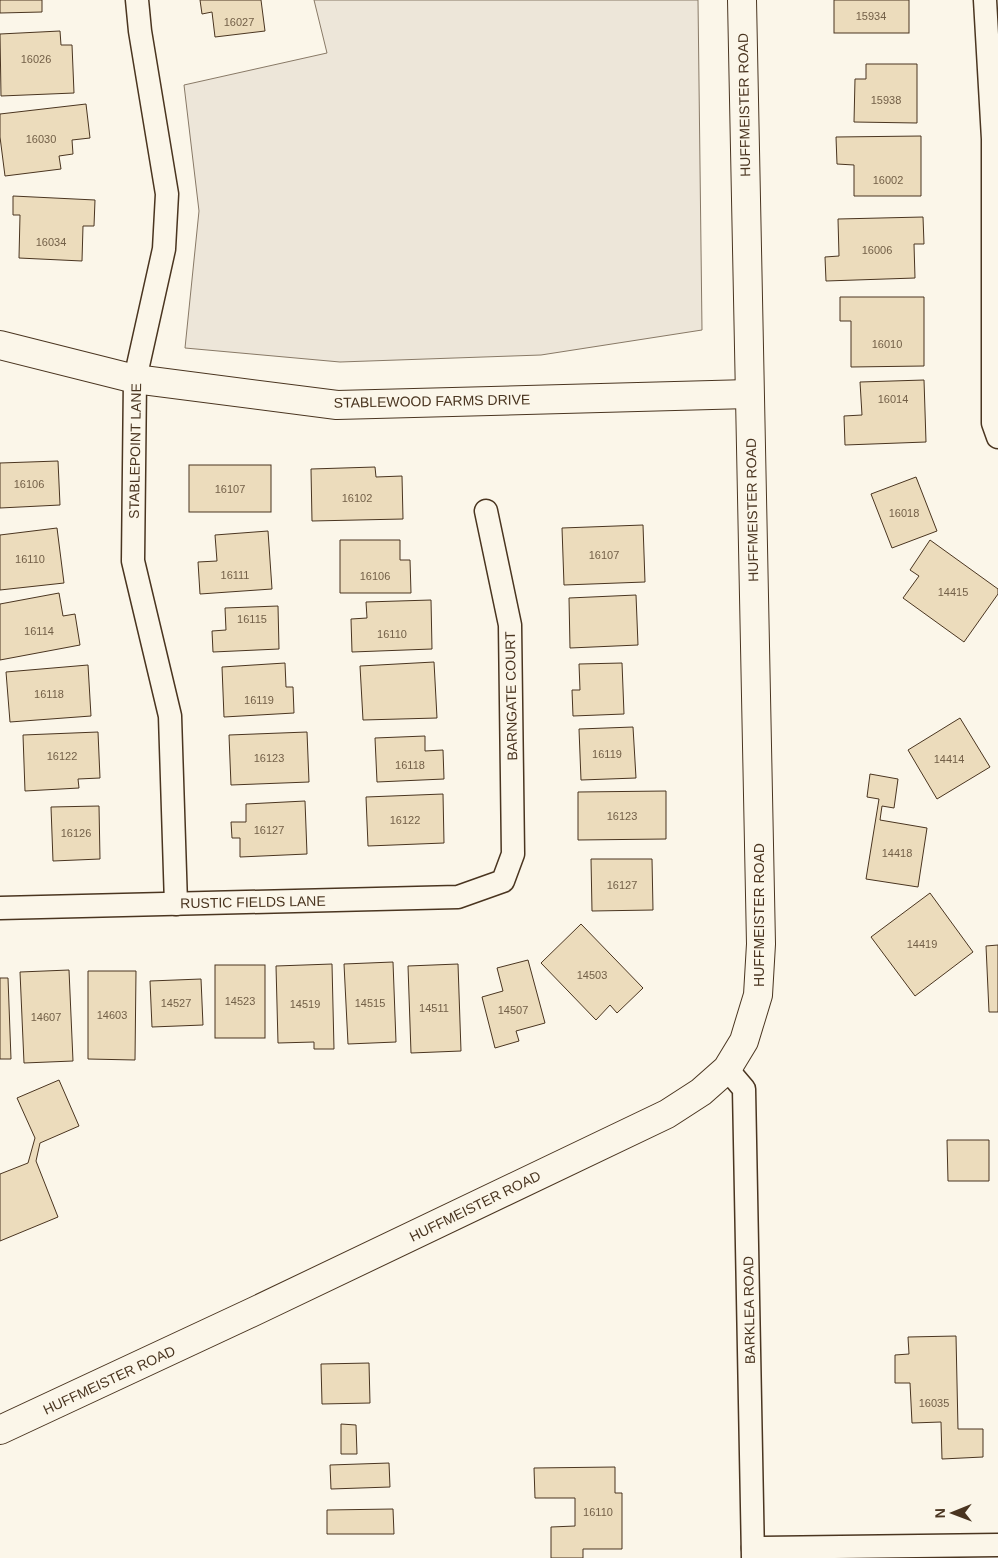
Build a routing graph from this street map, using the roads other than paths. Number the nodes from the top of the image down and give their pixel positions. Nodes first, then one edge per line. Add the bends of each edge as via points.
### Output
1 (137, 0) edge
2 (742, 0) edge
3 (985, 0) edge
4 (995, 139) edge
5 (0, 345) edge
6 (135, 379) junction
7 (749, 394) junction
8 (998, 437) edge
9 (486, 511) dead end
10 (503, 881) joint
11 (176, 904) junction
12 (0, 908) edge
13 (727, 1069) junction
14 (0, 1430) edge
15 (998, 1545) edge
16 (753, 1553) edge

1 - 6 street, STABLEPOINT LANE via 167,194 164,249
2 - 7 street, HUFFMEISTER ROAD
3 - 4 street
4 - 8 street via 993,423
5 - 6 street, STABLEWOOD FARMS DRIVE
6 - 7 street, STABLEWOOD FARMS DRIVE via 337,405
6 - 11 street, STABLEPOINT LANE via 133,560 170,716
7 - 13 street, HUFFMEISTER ROAD via 761,944 758,995 744,1042
9 - 10 street, BARNGATE COURT via 510,625 513,854
10 - 11 street, RUSTIC FIELDS LANE via 458,897
11 - 12 street, RUSTIC FIELDS LANE
13 - 14 street, HUFFMEISTER ROAD via 701,1092 667,1114
13 - 16 street, BARKLEA ROAD via 744,1089
15 - 16 street

